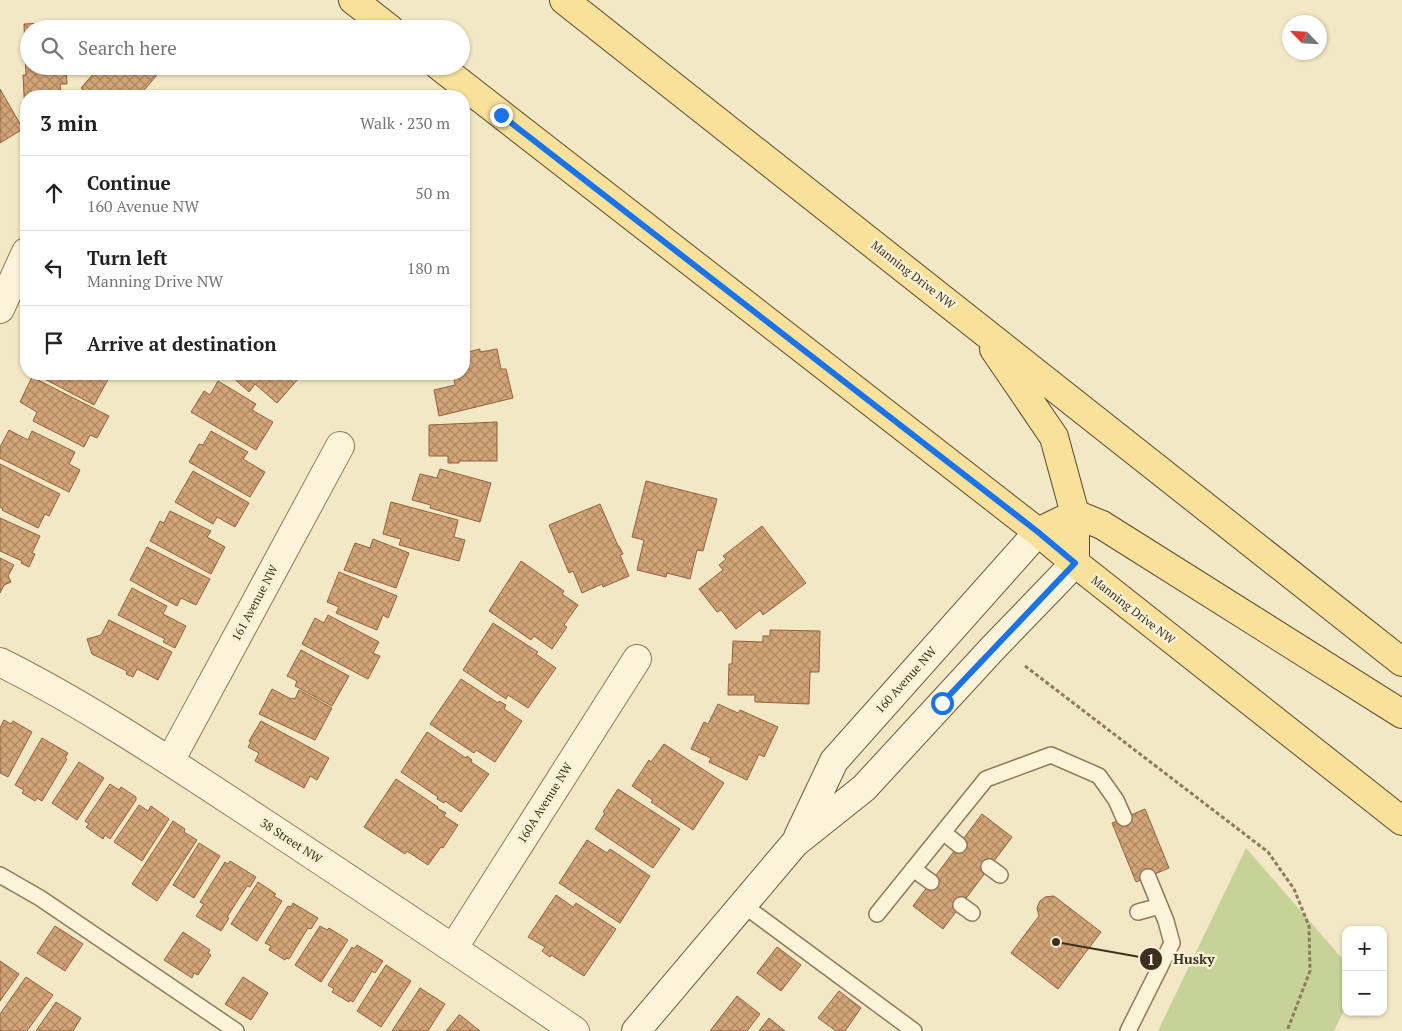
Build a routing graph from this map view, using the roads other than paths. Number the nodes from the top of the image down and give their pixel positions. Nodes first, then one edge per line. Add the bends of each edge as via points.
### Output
1 (353, 0) edge
2 (564, 0) edge
3 (379, 20) edge
4 (451, 75) edge
5 (470, 90) edge
6 (470, 90) edge
7 (20, 265) edge
8 (0, 309) edge
9 (979, 327) junction
10 (340, 446) dead end
11 (1075, 514) junction
12 (1038, 532) junction
13 (1075, 563) junction
14 (637, 659) dead end
15 (0, 662) edge
16 (1402, 662) edge
17 (1402, 714) edge
18 (170, 761) junction
19 (1124, 818) dead end
20 (1402, 821) edge
21 (943, 832) junction
22 (795, 842) junction
23 (959, 844) dead end
24 (914, 869) junction
25 (0, 875) edge
26 (1148, 877) dead end
27 (931, 882) dead end
28 (742, 904) junction
29 (1160, 906) junction
30 (1138, 912) dead end
31 (877, 914) dead end
32 (454, 947) junction
33 (236, 1031) edge
34 (575, 1031) edge
35 (636, 1031) edge
36 (914, 1031) edge
37 (1128, 1031) edge

1 - 3 main road
2 - 9 main road, Manning Drive NW
4 - 5 main road, Manning Drive NW
6 - 12 main road, Manning Drive NW
7 - 8 street
9 - 11 main road via 1054,437
9 - 16 main road, Manning Drive NW
10 - 18 street, 161 Avenue NW
11 - 12 main road
11 - 13 main road
11 - 17 main road via 1102,525
12 - 13 main road, Manning Drive NW
12 - 22 street, 160 Avenue NW via 834,761
13 - 20 main road, Manning Drive NW
13 - 22 street, 160 Avenue NW via 864,788
14 - 32 street, 160A Avenue NW
15 - 18 street, 38 Street NW via 89,710
18 - 32 street, 38 Street NW
19 - 21 lane via 1099,776 1051,755 986,779
21 - 23 lane
21 - 24 lane
22 - 28 street, 160 Avenue NW
24 - 27 lane
24 - 31 lane
25 - 33 lane via 40,898
26 - 29 lane
28 - 35 street, 160 Avenue NW
28 - 36 lane
29 - 30 lane
29 - 37 lane via 1172,943
32 - 34 street, 38 Street NW

